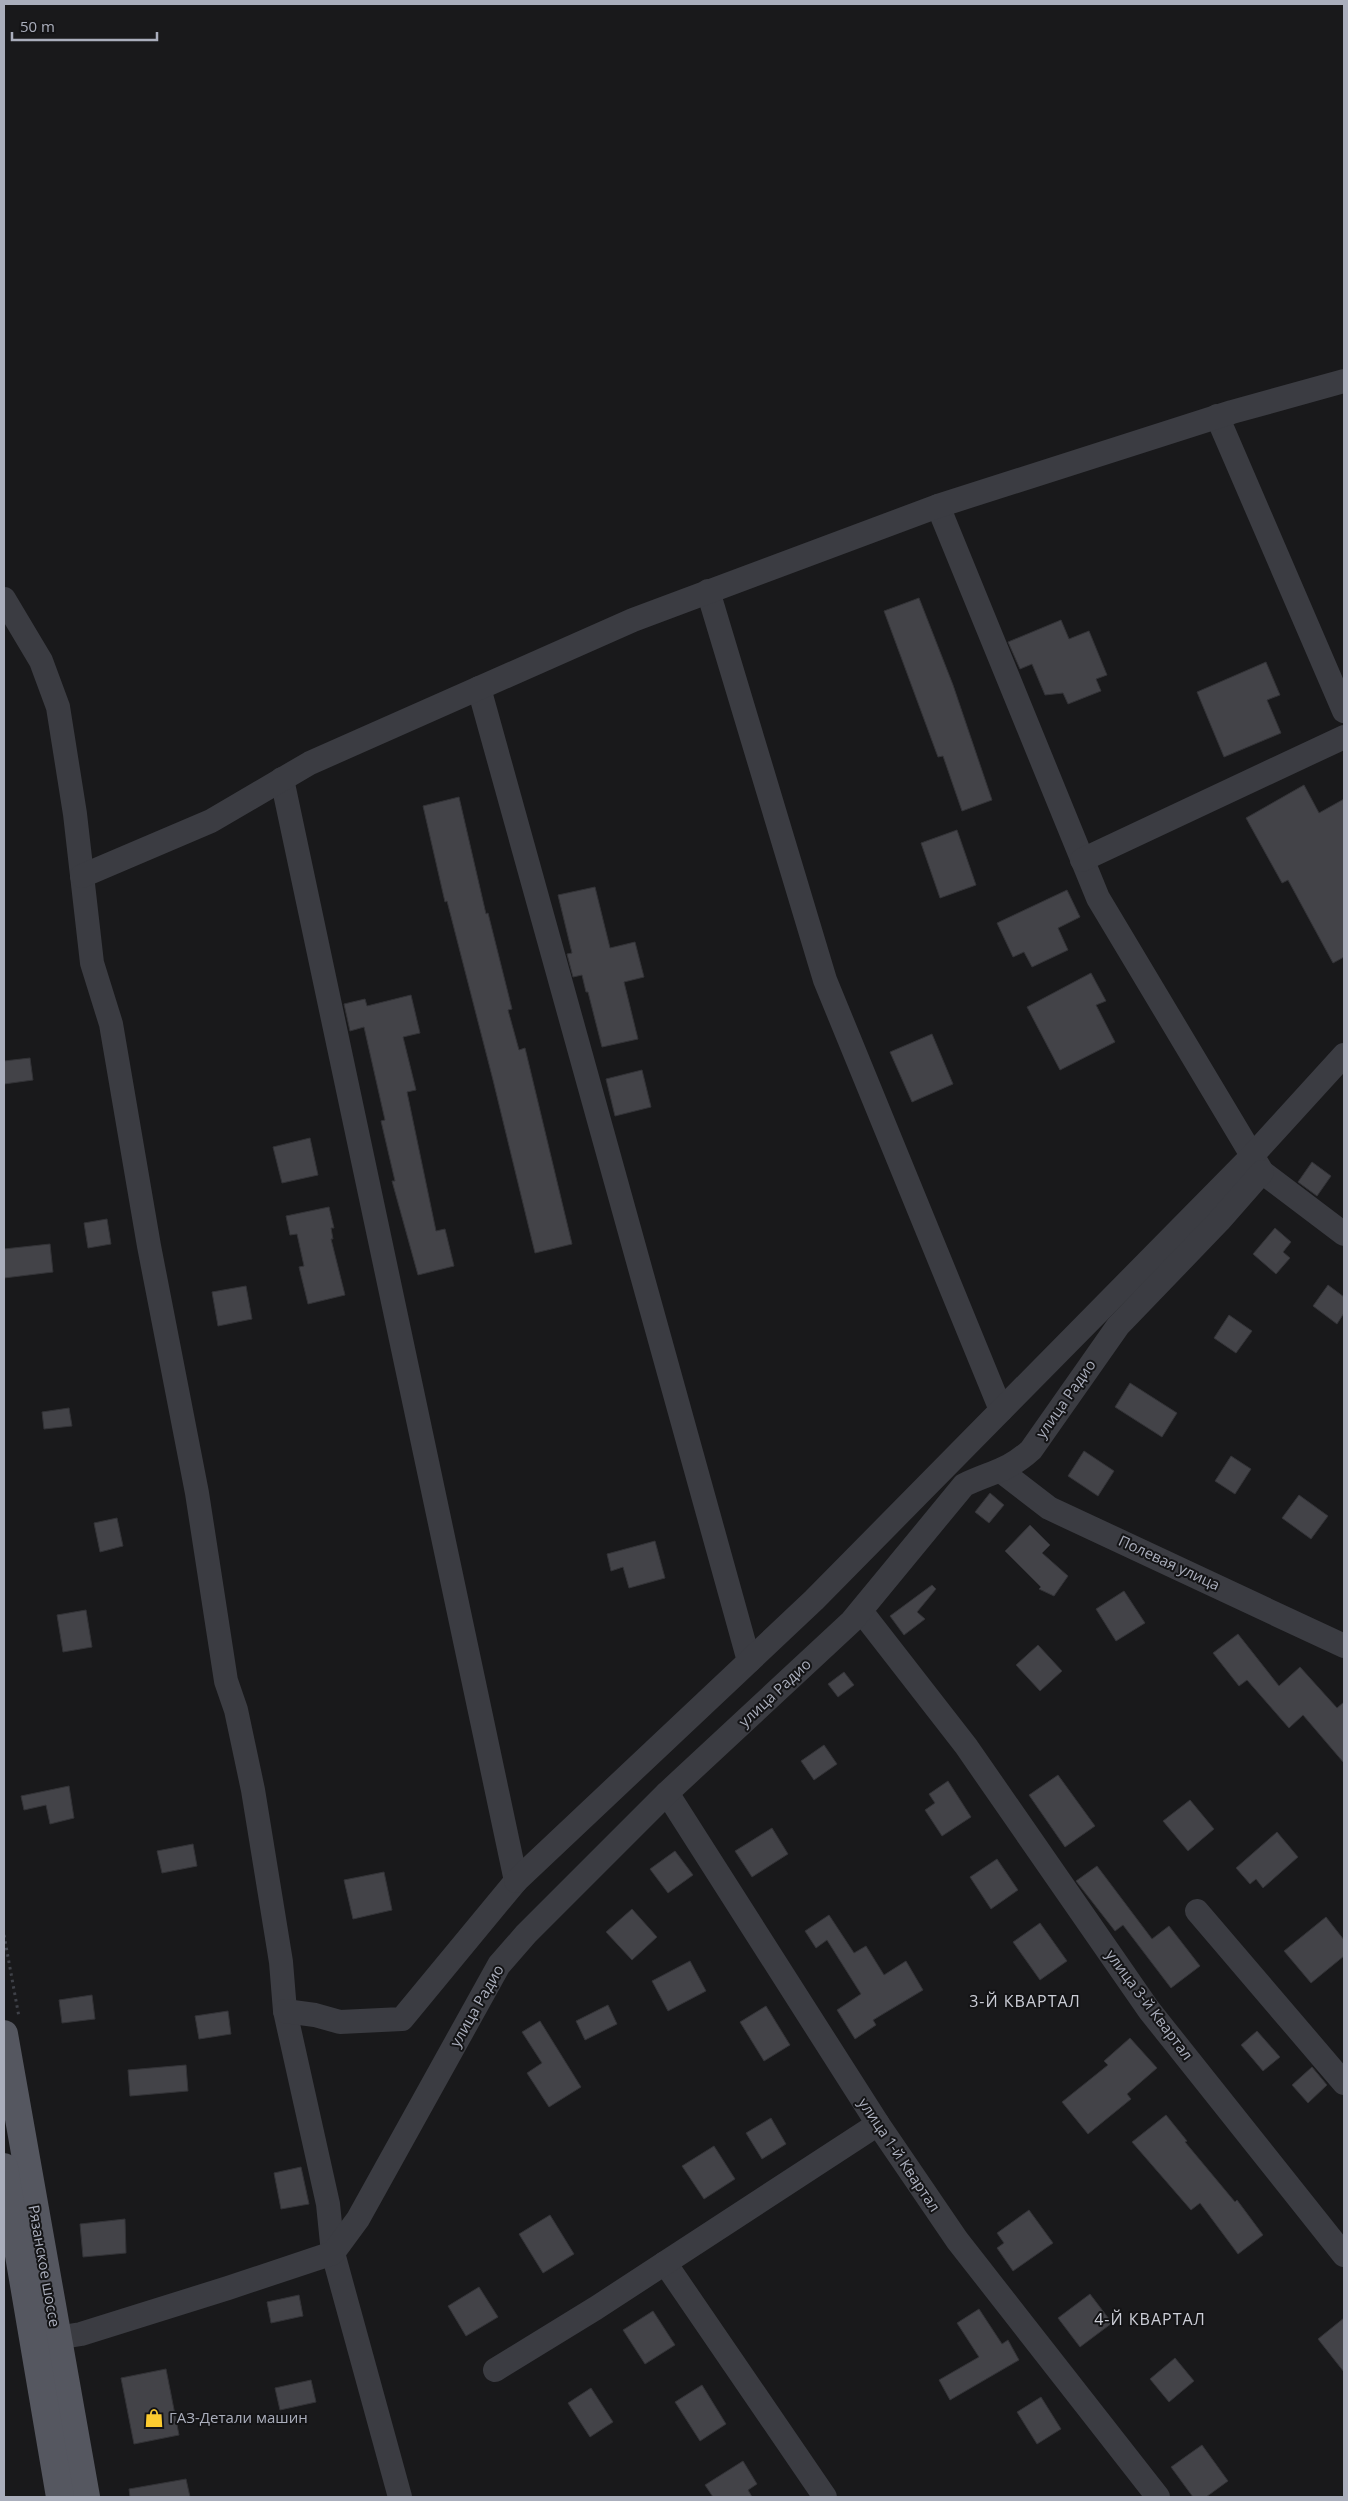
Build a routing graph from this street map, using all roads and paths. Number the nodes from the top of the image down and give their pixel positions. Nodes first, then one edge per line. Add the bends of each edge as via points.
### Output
1 (1344, 381) edge
2 (1218, 416) junction
3 (938, 506) junction
4 (708, 591) junction
5 (4, 599) edge
6 (479, 688) junction
7 (1344, 711) edge
8 (1344, 737) edge
9 (282, 779) junction
10 (1082, 860) junction
11 (82, 876) junction
12 (1344, 1055) edge
13 (1257, 1164) junction
14 (1344, 1234) edge
15 (1001, 1410) junction
16 (1001, 1471) junction
17 (861, 1611) junction
18 (1344, 1646) edge
19 (749, 1661) junction
20 (667, 1793) junction
21 (516, 1881) junction
22 (1197, 1912) dead end
23 (285, 2010) junction
24 (4, 2034) edge
25 (1344, 2083) edge
26 (878, 2124) junction
27 (4, 2167) edge
28 (333, 2253) junction
29 (1344, 2255) edge
30 (666, 2263) junction
31 (56, 2338) junction
32 (495, 2370) dead end
33 (60, 2497) edge
34 (86, 2497) edge
35 (400, 2497) edge
36 (826, 2497) edge
37 (1158, 2497) edge

1 - 2 street
2 - 3 street
2 - 7 street
3 - 4 street
3 - 10 street
4 - 6 street via 633,620
4 - 15 street via 825,980
5 - 11 street via 41,661 58,707
6 - 9 street via 310,763
6 - 19 street
8 - 10 street
9 - 11 street via 211,822
9 - 21 street
10 - 13 street via 1098,898
11 - 23 street via 92,963 111,1024 149,1246 197,1493 226,1681 236,1710 253,1790 281,1962
12 - 13 street
13 - 14 street
13 - 15 street
13 - 16 street, улица Радио via 1219,1221 1118,1326 1030,1450 1015,1464
15 - 19 street via 814,1600
16 - 17 street, улица Радио via 988,1473 964,1485
16 - 18 street, Полевая улица via 1049,1508
17 - 20 street, улица Радио
17 - 29 street, улица 3-й Квартал via 966,1746 1149,2010
19 - 21 street
20 - 26 street, улица 1-й Квартал
20 - 28 street, улица Радио via 499,1965 358,2219
21 - 23 street via 402,2019 340,2022
22 - 25 street
23 - 28 street via 328,2204
24 - 31 main road, Рязанское шоссе
26 - 30 street
26 - 37 street, улица 1-й Квартал via 957,2240
27 - 33 main road, Рязанское шоссе
28 - 31 street via 109,2326
28 - 35 street
30 - 32 street
30 - 36 street
31 - 34 main road, Рязанское шоссе

